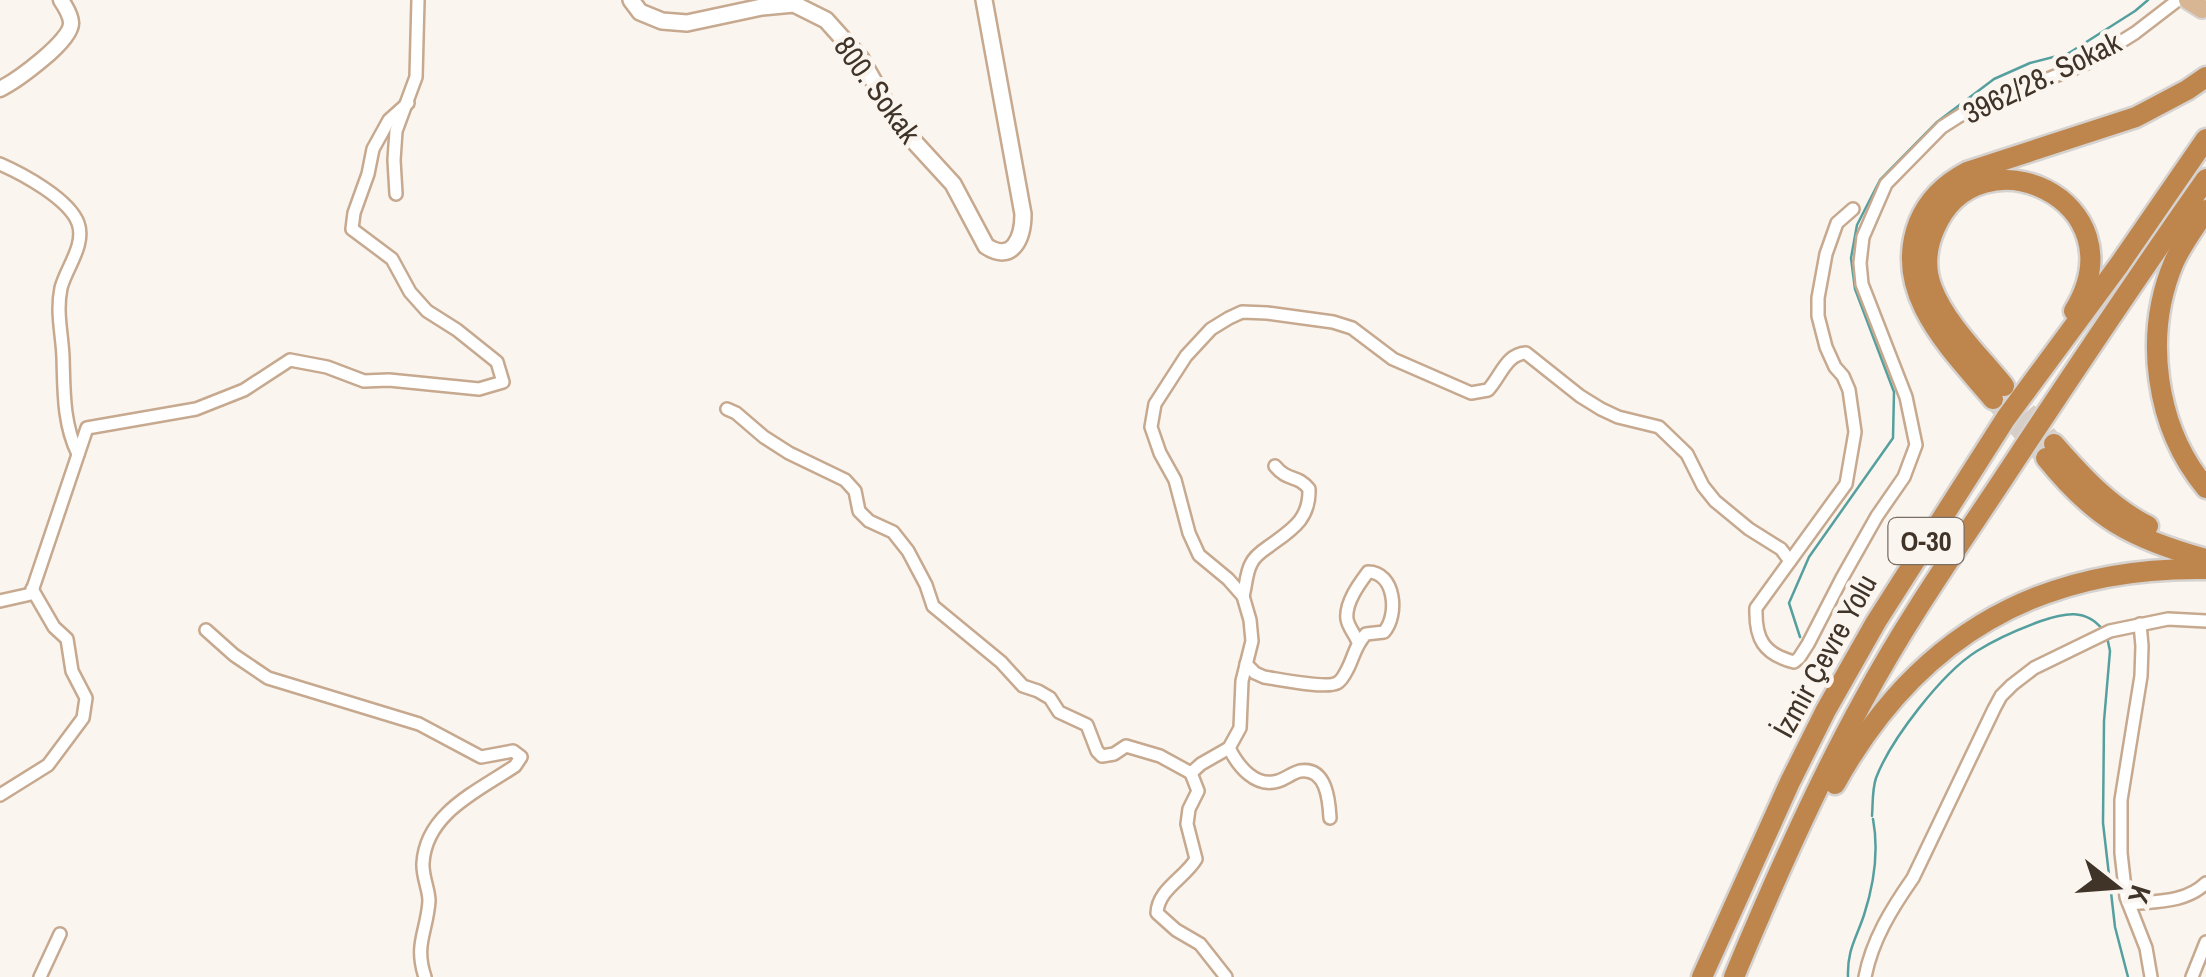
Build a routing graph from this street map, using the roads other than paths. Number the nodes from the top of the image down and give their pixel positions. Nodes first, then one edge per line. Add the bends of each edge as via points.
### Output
1 (61, 0) edge
2 (418, 0) edge
3 (631, 0) edge
4 (984, 0) edge
5 (2178, 0) edge
6 (2206, 77) edge
7 (0, 89) edge
8 (408, 102) junction
9 (2206, 139) edge
10 (0, 164) edge
11 (2206, 179) edge
12 (396, 194) dead end
13 (1852, 208) dead end
14 (2206, 210) edge
15 (727, 409) dead end
16 (2006, 418) junction
17 (78, 454) junction
18 (1275, 466) dead end
19 (2206, 488) edge
20 (2206, 547) edge
21 (2206, 559) edge
22 (1790, 561) junction
23 (2206, 569) edge
24 (32, 590) junction
25 (1244, 596) junction
26 (0, 600) edge
27 (2206, 621) edge
28 (2140, 624) junction
29 (206, 630) dead end
30 (1358, 642) junction
31 (1246, 664) junction
32 (1230, 748) junction
33 (1191, 773) junction
34 (0, 795) edge
35 (1330, 818) dead end
36 (2206, 883) edge
37 (2129, 904) junction
38 (60, 934) dead end
39 (2206, 942) edge
40 (40, 977) edge
41 (425, 977) edge
42 (1226, 977) edge
43 (1702, 977) edge
44 (1735, 977) edge
45 (1865, 977) edge
46 (2151, 977) edge
47 (2192, 977) edge

1 - 7 street via 69,31
2 - 8 street via 416,77
3 - 4 main road, 800. Sokak via 662,21 687,23 794,4 826,20 861,58 898,124 953,184 995,252 1020,239 1023,214
5 - 22 street, 3962/28. Sokak via 2087,63 1964,113 1886,184 1863,237 1862,284 1906,397 1916,445 1904,477 1794,662 1764,647 1756,624 1756,608
6 - 16 highway via 2136,116 1967,172 1928,205 1910,256 1920,304 1999,392 1931,286 1927,257 1939,218 1972,188 2002,180 2061,197 2082,226 2089,257 2080,300
8 - 12 street via 396,131
8 - 17 street via 373,149 352,229 392,259 427,312 497,362 503,382 479,388 364,381 290,360 244,390 196,409 87,428
9 - 16 highway, İzmir Çevre Yolu / O-30
10 - 17 street via 58,197 80,230 62,284 58,332 69,433
11 - 44 highway, İzmir Çevre Yolu / O-30 via 1904,628 1817,789
13 - 22 street, 3962/28. Sokak via 1837,223 1818,298 1826,346 1849,390 1855,432 1850,464 1846,484
14 - 19 highway via 2164,291 2157,360 2169,424
15 - 33 street via 788,453 845,480 860,511 908,551 934,606 1023,686 1087,725 1102,756 1126,746
16 - 43 highway, İzmir Çevre Yolu / O-30 via 1826,710
17 - 24 street
18 - 25 street via 1302,480 1308,508 1249,566
20 - 21 highway via 2132,518 2050,451 2069,486 2120,527
22 - 25 street via 1715,501 1687,454 1660,428 1601,409 1526,353 1511,357 1488,390 1471,393 1393,359 1352,328 1251,312 1212,329 1186,356 1155,404 1152,427 1199,554
23 - 44 highway via 2082,580 2009,608 1941,652 1887,705 1852,752
24 - 26 street
24 - 34 street via 67,639 72,671 86,698 83,718 48,765
25 - 31 street via 1252,640
27 - 28 street
28 - 37 street via 2142,676 2121,800
28 - 45 street via 2097,635 2034,668 2001,696 1874,946
29 - 41 street via 268,678 419,724 481,757 513,751 521,757 432,828 423,864 429,900 419,958
30 - 30 street via 1390,625 1391,592 1373,571 1346,614
30 - 31 street via 1340,682 1332,685 1264,677
31 - 32 street via 1240,728
32 - 33 street
32 - 35 street via 1236,763 1261,781 1310,772 1324,782
33 - 42 street via 1198,791 1187,824 1196,859 1160,898 1157,913 1200,944
36 - 37 street via 2183,898
37 - 46 street
38 - 40 street
39 - 47 street

